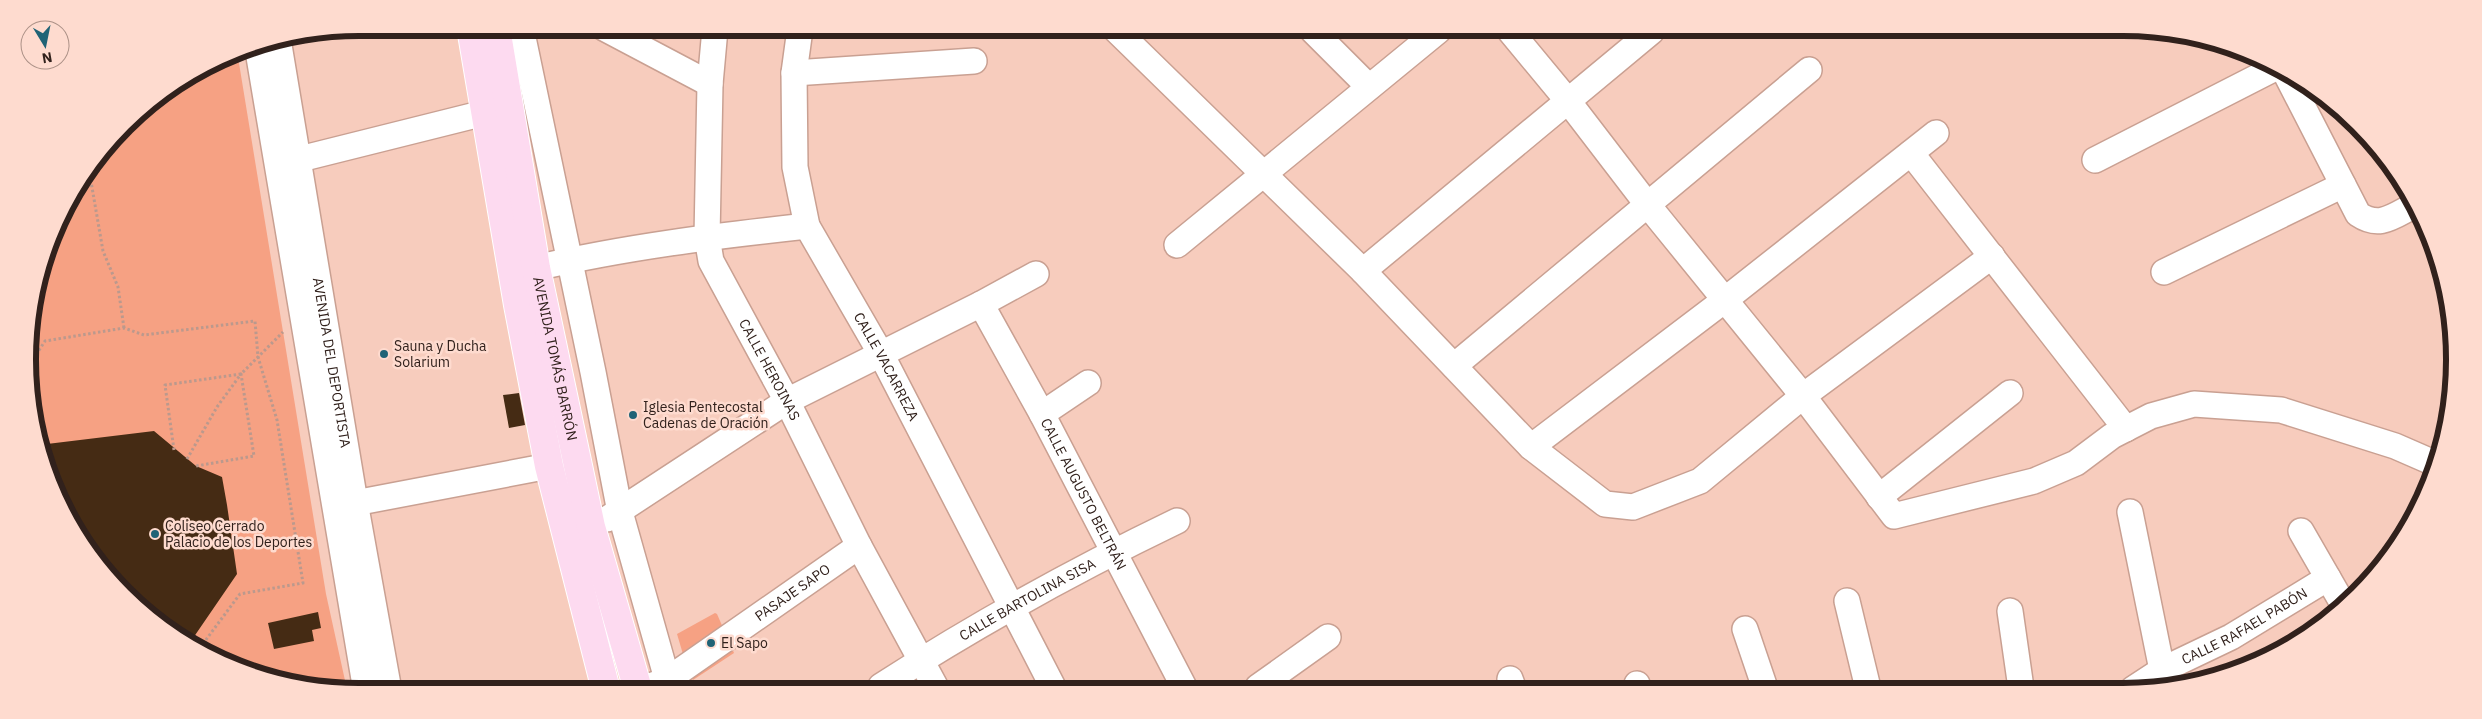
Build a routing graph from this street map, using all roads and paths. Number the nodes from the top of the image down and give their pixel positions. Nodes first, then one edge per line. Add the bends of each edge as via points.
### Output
1 (474, 36) edge
2 (496, 36) edge
3 (523, 36) edge
4 (619, 36) edge
5 (715, 36) edge
6 (799, 36) edge
7 (1122, 36) edge
8 (1318, 36) edge
9 (1432, 36) edge
10 (1513, 36) edge
11 (1646, 36) edge
12 (279, 46) edge
13 (259, 52) edge
14 (974, 61) dead end
15 (1809, 70) dead end
16 (2268, 72) edge
17 (794, 73) junction
18 (710, 84) junction
19 (2291, 85) edge
20 (1369, 86) junction
21 (1568, 101) junction
22 (497, 111) junction
23 (1936, 133) dead end
24 (1911, 153) junction
25 (2095, 160) dead end
26 (288, 162) junction
27 (1263, 173) junction
28 (90, 181) edge
29 (2343, 185) junction
30 (1647, 204) junction
31 (2407, 208) edge
32 (807, 226) junction
33 (707, 237) junction
34 (1177, 245) dead end
35 (1992, 256) junction
36 (570, 260) junction
37 (536, 268) junction
38 (1363, 271) junction
39 (2164, 272) dead end
40 (1036, 274) dead end
41 (1726, 299) junction
42 (982, 304) junction
43 (305, 327) junction
44 (124, 328) junction
45 (881, 354) junction
46 (36, 355) edge
47 (258, 357) junction
48 (1454, 366) junction
49 (241, 374) junction
50 (1088, 384) dead end
51 (2010, 393) dead end
52 (1803, 396) junction
53 (787, 401) junction
54 (1042, 414) junction
55 (2126, 429) junction
56 (1532, 447) junction
57 (174, 450) dead end
58 (187, 460) dead end
59 (2430, 461) edge
60 (196, 466) dead end
61 (548, 466) junction
62 (1879, 497) junction
63 (345, 505) junction
64 (620, 512) junction
65 (2130, 512) dead end
66 (1177, 521) dead end
67 (591, 527) junction
68 (2301, 531) dead end
69 (859, 546) junction
70 (1114, 552) junction
71 (2328, 578) junction
72 (2340, 599) edge
73 (1848, 600) dead end
74 (1013, 606) junction
75 (2010, 611) dead end
76 (1745, 629) dead end
77 (1328, 637) dead end
78 (204, 642) edge
79 (922, 660) junction
80 (2162, 670) junction
81 (2144, 682) edge
82 (365, 683) edge
83 (388, 683) edge
84 (604, 683) edge
85 (636, 683) edge
86 (662, 683) edge
87 (663, 683) edge
88 (886, 683) edge
89 (934, 683) edge
90 (1051, 683) edge
91 (1182, 683) edge
92 (1264, 683) edge
93 (1763, 683) edge
94 (1867, 683) edge
95 (2020, 683) edge

1 - 22 main road, AVENIDA TOMÁS BARRÓN
2 - 22 main road, AVENIDA TOMÁS BARRÓN
3 - 36 street
4 - 18 street
5 - 18 street, CALLE HEROINAS
6 - 17 street, CALLE VACARREZA
7 - 27 street
8 - 20 street
9 - 20 street
10 - 21 street
11 - 21 street
12 - 26 street, AVENIDA DEL DEPORTISTA
13 - 26 street, AVENIDA DEL DEPORTISTA
14 - 17 street
15 - 30 street
16 - 25 street
17 - 32 street, CALLE VACARREZA via 796,167
18 - 33 street, CALLE HEROINAS
19 - 29 street
20 - 27 street
21 - 30 street
21 - 38 street
22 - 26 street
22 - 37 main road, AVENIDA TOMÁS BARRÓN
22 - 61 main road, AVENIDA TOMÁS BARRÓN
23 - 24 street
24 - 35 street
24 - 41 street
26 - 43 street, AVENIDA DEL DEPORTISTA
26 - 63 street, AVENIDA DEL DEPORTISTA
27 - 34 street
27 - 38 street
28 - 44 path via 103,250 118,287
29 - 31 street via 2358,214 2367,220 2380,222
29 - 39 street
30 - 41 street
30 - 48 street
32 - 33 street
32 - 45 street, CALLE VACARREZA
33 - 36 street
33 - 53 street, CALLE HEROINAS via 711,261
35 - 52 street
35 - 55 street
36 - 37 street
36 - 64 street
37 - 67 main road, AVENIDA TOMÁS BARRÓN
38 - 48 street
40 - 42 street
41 - 52 street
41 - 56 street
42 - 45 street
42 - 54 street, CALLE AUGUSTO BELTRÁN
43 - 47 path via 284,331
43 - 63 street, AVENIDA DEL DEPORTISTA
44 - 46 path via 45,341
44 - 47 path via 144,335 255,321
45 - 53 street
45 - 74 street, CALLE VACARREZA
47 - 49 path
47 - 78 path via 277,420 304,583 240,594
48 - 56 street
49 - 57 path via 165,385
49 - 58 path via 217,407
49 - 60 path via 254,456
50 - 54 street
51 - 62 street
52 - 56 street via 1700,481 1633,507 1605,504
52 - 62 street
53 - 64 street
53 - 69 street, CALLE HEROINAS
54 - 70 street, CALLE AUGUSTO BELTRÁN
55 - 59 street via 2151,416 2194,404 2271,409 2395,446
55 - 62 street via 2076,463 2034,481 1894,516
61 - 63 street
61 - 84 main road, AVENIDA TOMÁS BARRÓN
63 - 82 street, AVENIDA DEL DEPORTISTA
63 - 83 street, AVENIDA DEL DEPORTISTA
64 - 67 street
64 - 86 street
65 - 80 street
66 - 70 street, CALLE BARTOLINA SISA
67 - 85 main road, AVENIDA TOMÁS BARRÓN
68 - 71 street
69 - 79 street, CALLE HEROINAS
69 - 87 street, PASAJE SAPO
70 - 74 street, CALLE BARTOLINA SISA
70 - 91 street, CALLE AUGUSTO BELTRÁN
71 - 72 street
71 - 80 street, CALLE RAFAEL PABÓN via 2231,638
73 - 94 street
74 - 79 street, CALLE BARTOLINA SISA
74 - 90 street, CALLE VACARREZA
75 - 95 street
76 - 93 street
77 - 92 street
79 - 88 street, CALLE BARTOLINA SISA
79 - 89 street, CALLE HEROINAS
80 - 81 street, CALLE RAFAEL PABÓN

